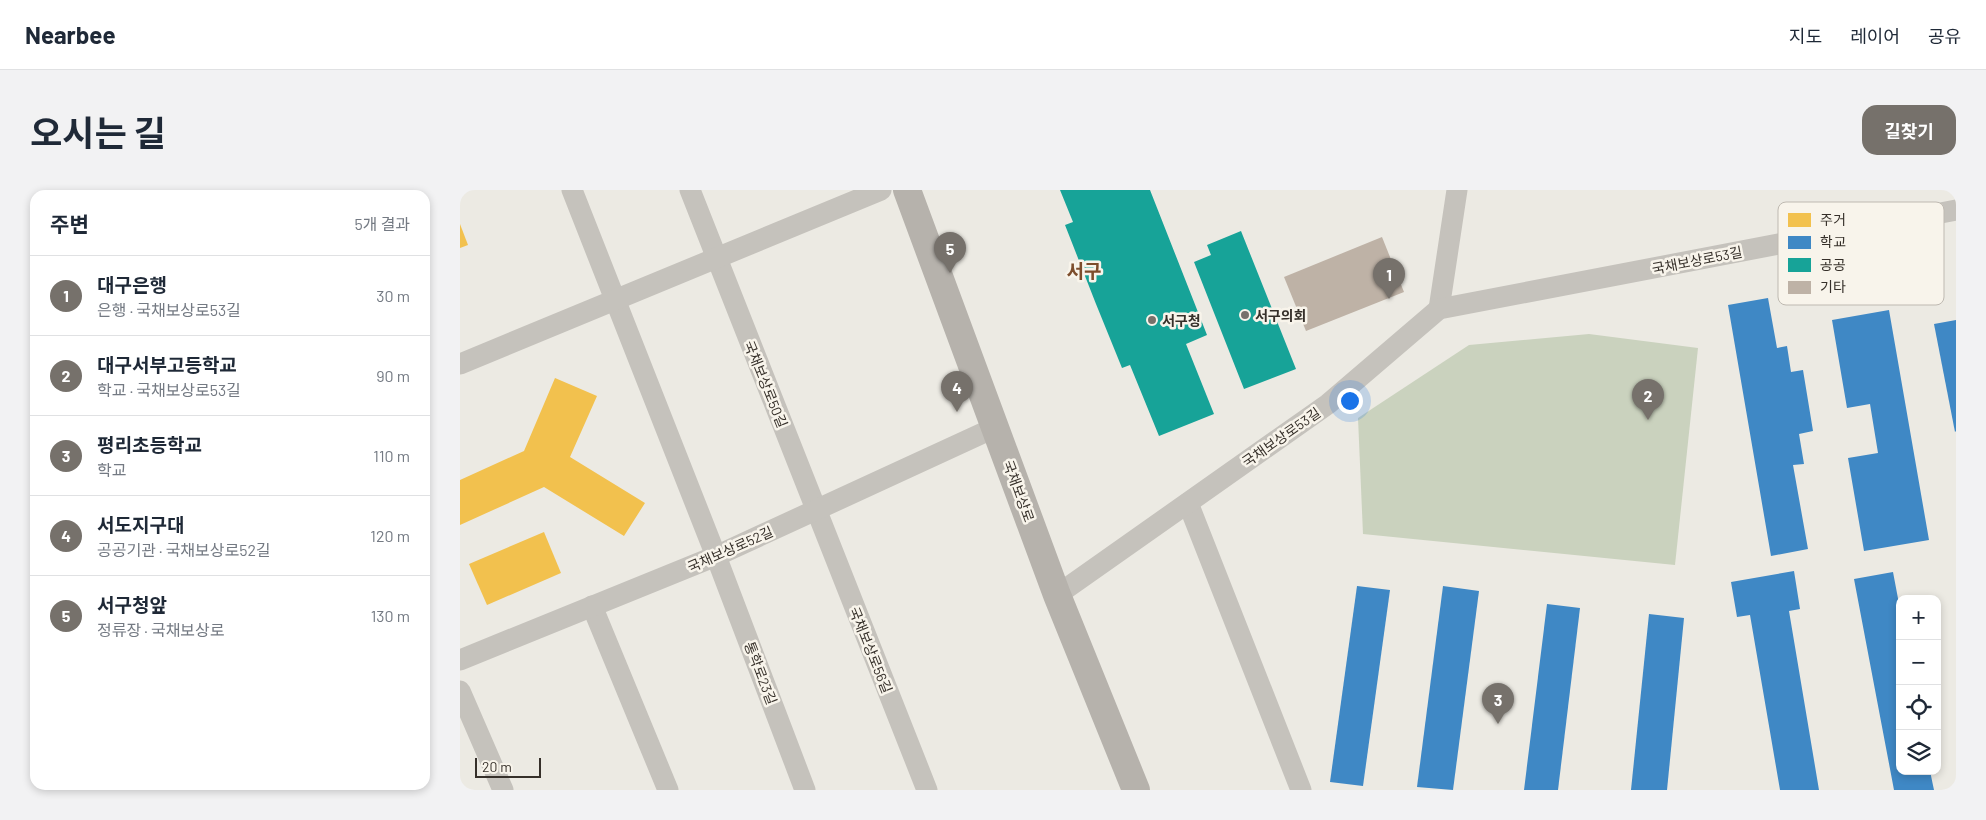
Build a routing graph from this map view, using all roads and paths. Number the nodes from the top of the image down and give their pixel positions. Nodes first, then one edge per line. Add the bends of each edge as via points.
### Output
1 (572, 190) edge
2 (690, 190) edge
3 (881, 190) edge
4 (907, 190) edge
5 (1457, 190) edge
6 (1778, 244) edge
7 (716, 258) junction
8 (615, 300) junction
9 (1439, 308) junction
10 (460, 364) edge
11 (996, 427) junction
12 (1188, 503) junction
13 (816, 510) junction
14 (716, 556) junction
15 (1057, 595) junction
16 (592, 606) junction
17 (460, 660) edge
18 (460, 691) edge
19 (503, 790) edge
20 (668, 790) edge
21 (805, 790) edge
22 (927, 790) edge
23 (1136, 790) edge
24 (1301, 790) edge

1 - 8 street
2 - 7 street, 국채보상로50길
3 - 7 street
4 - 11 main road, 국채보상로
5 - 9 street
6 - 9 street, 국채보상로53길
7 - 8 street
7 - 13 street, 국채보상로50길
8 - 10 street
8 - 14 street, 통학로23길
9 - 12 street, 국채보상로53길 via 1328,404
11 - 13 street, 국채보상로52길
11 - 15 main road, 국채보상로
12 - 15 street, 국채보상로53길
12 - 24 street
13 - 14 street, 국채보상로52길
13 - 22 street, 국채보상로56길
14 - 16 street, 국채보상로52길
14 - 21 street, 통학로23길
15 - 23 main road, 국채보상로
16 - 17 street, 국채보상로52길
16 - 20 street
18 - 19 street

